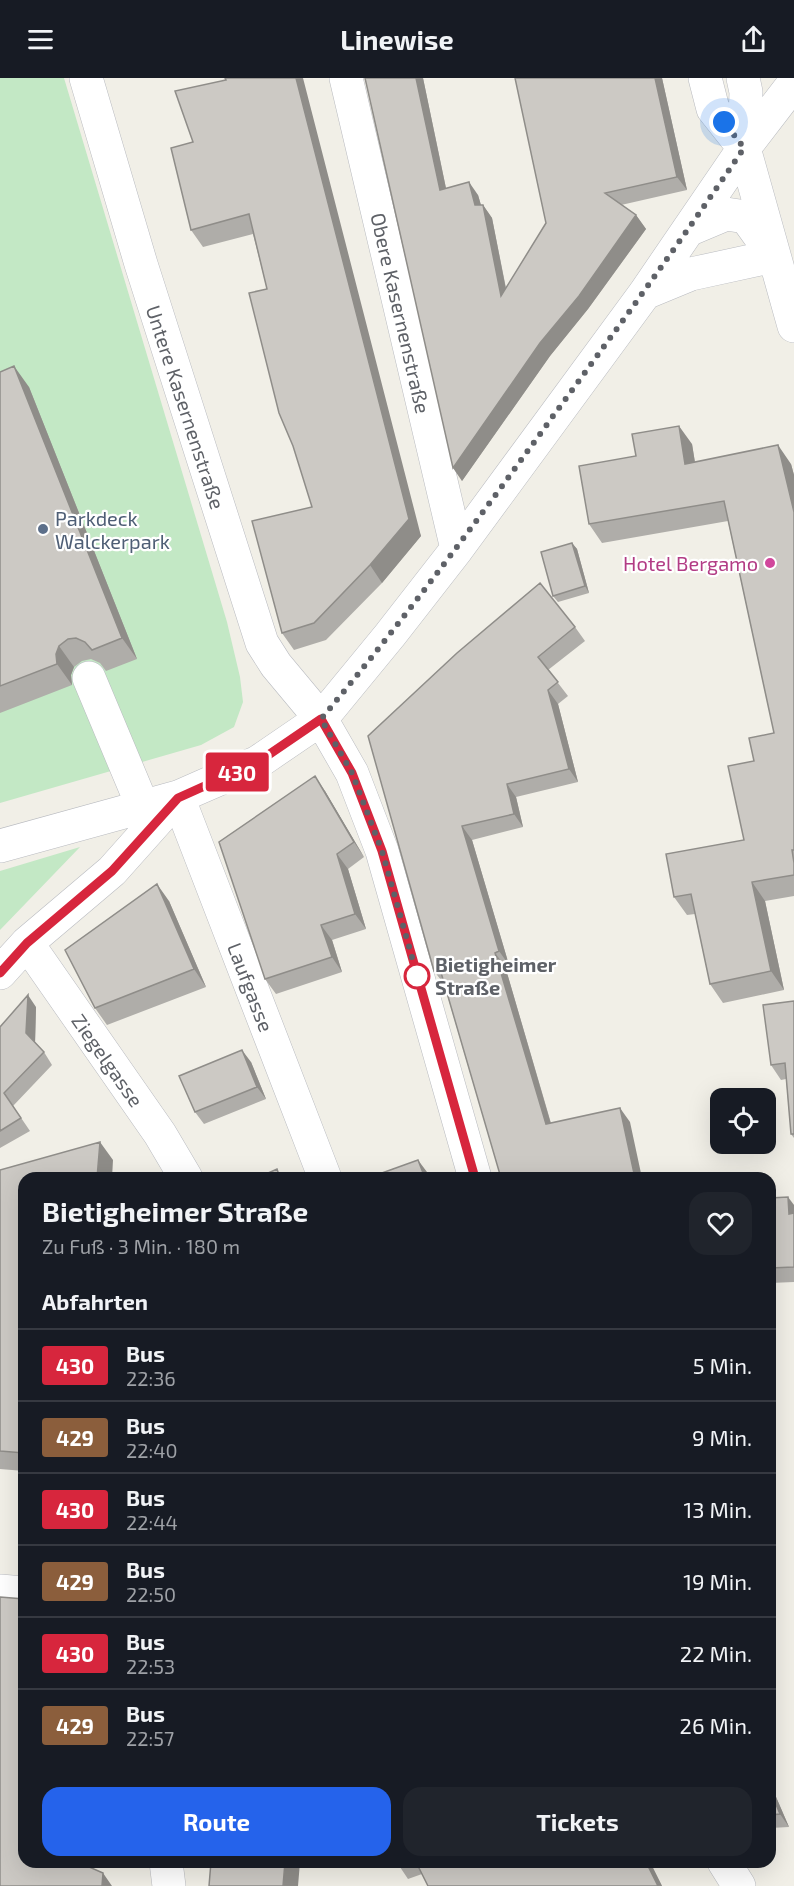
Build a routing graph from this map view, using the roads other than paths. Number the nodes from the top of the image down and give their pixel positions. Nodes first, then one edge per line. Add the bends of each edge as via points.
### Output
1 (86, 78) edge
2 (345, 78) edge
3 (705, 78) edge
4 (743, 78) edge
5 (794, 83) edge
6 (744, 148) junction
7 (688, 230) junction
8 (774, 256) junction
9 (645, 292) junction
10 (794, 325) edge
11 (457, 549) junction
12 (89, 678) edge
13 (321, 719) junction
14 (178, 798) junction
15 (143, 807) junction
16 (0, 846) edge
17 (27, 943) junction
18 (0, 973) edge
19 (182, 1172) edge
20 (323, 1172) edge
21 (473, 1172) edge
22 (0, 1591) edge
23 (18, 1592) edge
24 (167, 1868) edge
25 (728, 1868) edge
26 (169, 1886) edge
27 (739, 1886) edge

1 - 13 street, Untere Kasernenstraße via 144,275 262,643
2 - 11 street, Obere Kasernenstraße
3 - 6 street via 713,109
4 - 6 street
5 - 6 street
6 - 7 street
6 - 8 street
7 - 8 street via 726,214 746,217
7 - 9 street
8 - 9 street via 691,273
8 - 10 street
9 - 11 street
11 - 13 street
12 - 15 street
13 - 14 street via 258,762
13 - 21 street, Untere Kasernenstraße via 352,773 382,851
14 - 15 street
14 - 17 street via 112,871
14 - 20 street, Laufgasse
15 - 16 street
17 - 18 street
17 - 19 street, Ziegelgasse
22 - 23 street
24 - 26 street
25 - 27 street

